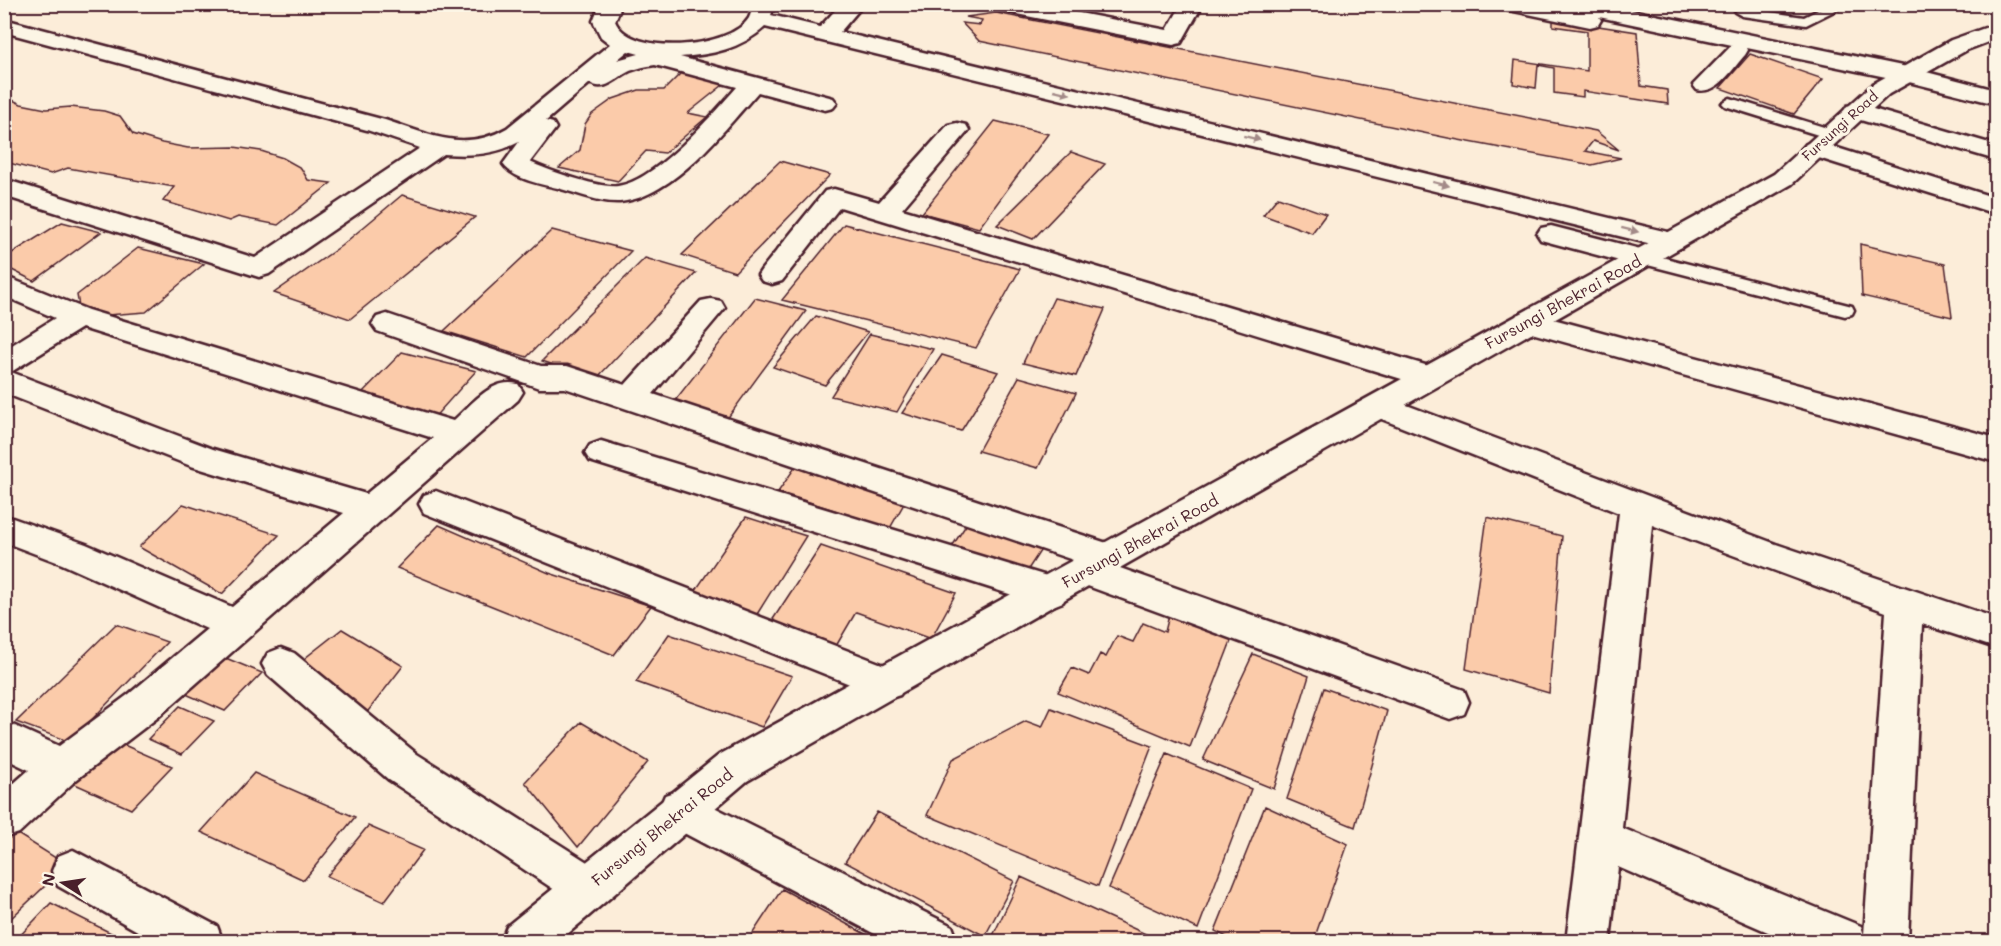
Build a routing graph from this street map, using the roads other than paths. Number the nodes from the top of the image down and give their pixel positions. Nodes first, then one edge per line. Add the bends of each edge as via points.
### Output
1 (611, 4) edge
2 (854, 4) edge
3 (997, 4) edge
4 (1193, 4) edge
5 (1512, 4) edge
6 (1568, 4) edge
7 (1831, 4) edge
8 (1742, 12) dead end
9 (757, 18) edge
10 (4, 24) edge
11 (1996, 31) edge
12 (824, 35) junction
13 (624, 43) junction
14 (1737, 50) junction
15 (599, 72) junction
16 (1898, 79) junction
17 (753, 84) junction
18 (1705, 85) dead end
19 (1996, 97) edge
20 (825, 103) dead end
21 (1730, 103) dead end
22 (1856, 111) junction
23 (536, 125) junction
24 (957, 130) dead end
25 (1823, 142) junction
26 (439, 146) junction
27 (1996, 153) edge
28 (1782, 179) joint
29 (4, 187) edge
30 (1996, 206) edge
31 (885, 212) junction
32 (1672, 241) junction
33 (1642, 258) junction
34 (772, 275) dead end
35 (4, 285) edge
36 (711, 308) dead end
37 (1845, 310) dead end
38 (78, 317) junction
39 (1527, 322) junction
40 (387, 324) dead end
41 (4, 364) edge
42 (1431, 377) junction
43 (4, 381) edge
44 (507, 392) dead end
45 (632, 399) junction
46 (1380, 406) junction
47 (458, 434) junction
48 (1996, 450) edge
49 (601, 453) dead end
50 (436, 504) dead end
51 (1637, 506) junction
52 (369, 508) junction
53 (4, 528) edge
54 (1098, 564) junction
55 (1050, 592) junction
56 (1905, 604) junction
57 (236, 625) junction
58 (1996, 633) edge
59 (281, 664) dead end
60 (887, 683) junction
61 (1450, 702) dead end
62 (4, 738) edge
63 (62, 767) junction
64 (680, 809) junction
65 (4, 819) edge
66 (1599, 839) junction
67 (73, 871) dead end
68 (588, 887) junction
69 (201, 942) edge
70 (523, 942) edge
71 (936, 942) edge
72 (1588, 942) edge
73 (1845, 942) edge
74 (1886, 942) edge

1 - 13 street via 604,21 609,33
2 - 12 street
3 - 4 street via 1173,38
5 - 14 street
6 - 16 street
7 - 8 lane via 1831,9 1806,21
9 - 12 street
9 - 13 street via 727,42 701,49 645,50
9 - 33 street via 822,48
10 - 26 street via 376,125
11 - 16 street, Fursungi Road via 1959,45
12 -> 32 street
13 - 15 street
14 - 16 street
14 - 18 street
15 - 17 street via 655,58
15 - 23 street
16 - 19 street
16 - 22 street, Fursungi Road
17 - 20 street
17 - 23 street via 690,152 648,183 624,194 599,192 529,173 516,164 535,136
21 - 25 lane
22 - 25 street, Fursungi Road
22 - 27 street
23 - 26 street via 497,144 470,148
24 - 31 street
25 - 28 street, Fursungi Road
25 - 30 street
26 - 29 street via 259,268
28 - 32 street, Fursungi Bhekrai Road
31 - 34 street via 834,197
31 - 42 street
32 - 33 street, Fursungi Bhekrai Road
33 - 37 lane
33 - 39 street, Fursungi Bhekrai Road
35 - 38 street
36 - 45 street
38 - 41 street
38 - 47 street
39 - 42 street, Fursungi Bhekrai Road
39 - 48 street
40 - 45 street via 539,377 567,377
42 - 46 street, Fursungi Bhekrai Road
43 - 52 street via 203,458
44 - 47 street
45 - 54 street
46 - 51 street
46 - 54 street, Fursungi Bhekrai Road
47 - 52 street
49 - 55 street
50 - 60 street
51 - 56 street
51 - 66 street
52 - 57 street
53 - 57 street via 74,554
54 - 55 street, Fursungi Bhekrai Road
54 - 61 street
55 - 60 street, Fursungi Bhekrai Road
56 - 58 street
56 - 74 street
57 - 63 street via 144,706
59 - 68 street via 403,767
60 - 64 street, Fursungi Bhekrai Road via 733,768
62 - 63 street
63 - 65 street
64 - 68 street, Fursungi Bhekrai Road
64 - 71 street
66 - 72 street
66 - 73 street
67 - 69 street
68 - 70 street, Fursungi Bhekrai Road

